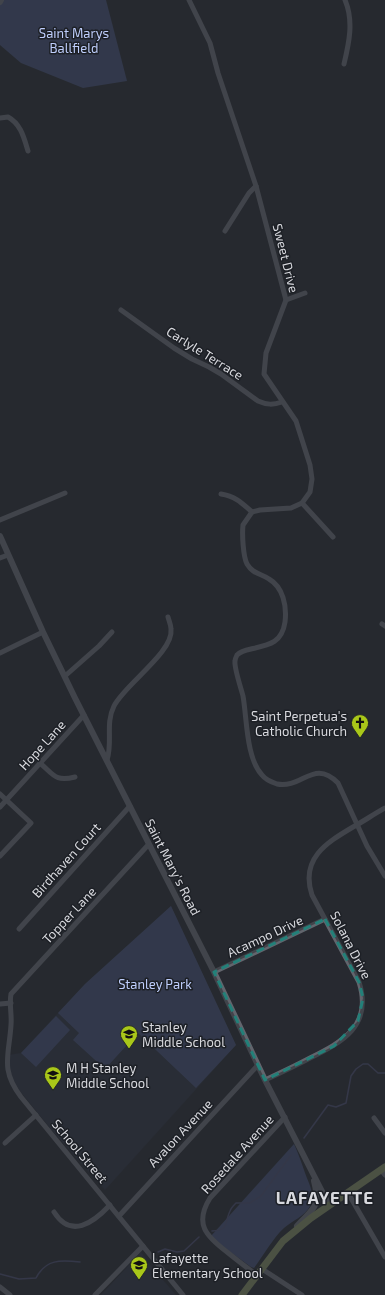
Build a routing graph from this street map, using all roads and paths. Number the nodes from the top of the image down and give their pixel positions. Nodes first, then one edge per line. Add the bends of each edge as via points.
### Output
1 (189, 0) edge
2 (346, 0) edge
3 (344, 64) dead end
4 (0, 118) edge
5 (28, 151) dead end
6 (256, 186) junction
7 (225, 231) dead end
8 (305, 293) dead end
9 (286, 300) junction
10 (121, 310) dead end
11 (282, 402) junction
12 (65, 493) dead end
13 (221, 494) dead end
14 (302, 503) junction
15 (252, 512) junction
16 (0, 520) edge
17 (0, 536) edge
18 (333, 537) dead end
19 (8, 555) junction
20 (0, 558) edge
21 (168, 617) dead end
22 (43, 632) junction
23 (112, 632) dead end
24 (0, 653) edge
25 (65, 676) junction
26 (84, 715) junction
27 (107, 760) junction
28 (40, 763) junction
29 (75, 777) dead end
30 (0, 794) edge
31 (6, 801) junction
32 (130, 806) junction
33 (0, 807) edge
34 (385, 808) edge
35 (357, 825) junction
36 (150, 844) junction
37 (0, 856) edge
38 (385, 876) edge
39 (325, 919) junction
40 (19, 929) dead end
41 (214, 972) junction
42 (0, 1004) edge
43 (10, 1004) junction
44 (258, 1065) junction
45 (265, 1080) junction
46 (36, 1115) junction
47 (285, 1117) junction
48 (374, 1118) dead end
49 (385, 1133) edge
50 (5, 1143) dead end
51 (311, 1168) junction
52 (384, 1171) edge
53 (348, 1193) junction
54 (110, 1205) junction
55 (329, 1206) junction
56 (54, 1212) dead end
57 (119, 1216) junction
58 (291, 1234) junction
59 (142, 1246) junction
60 (385, 1257) edge
61 (262, 1269) junction
62 (257, 1275) junction
63 (0, 1287) edge
64 (10, 1295) edge
65 (95, 1295) edge
66 (183, 1295) edge
67 (242, 1295) edge
68 (302, 1295) edge

1 - 6 street, Sweet Drive via 210,43
2 - 3 street via 349,8 350,39
4 - 5 street via 8,117 16,123
6 - 7 street via 248,193
6 - 9 street, Sweet Drive
8 - 9 street
9 - 11 street, Sweet Drive via 266,353 264,374
10 - 11 street, Carlyle Terrace via 174,348 221,374 258,401 272,405
11 - 14 street, Sweet Drive via 296,421 310,465 310,492
12 - 16 street
13 - 15 street via 237,499
14 - 15 street via 291,508
14 - 18 street
15 - 35 street via 242,525 245,559 254,573 268,578 279,588 285,612 285,622 278,639 268,645 238,654 234,662 257,769 274,783 286,785 309,774 323,772 329,775 338,783
17 - 19 street, Saint Mary's Road
19 - 20 street
19 - 22 street, Saint Mary's Road
21 - 27 street via 172,630 166,646 114,706 109,726 110,753
22 - 24 street
22 - 25 street, Saint Mary's Road
23 - 25 street
25 - 26 street, Saint Mary's Road
26 - 27 street, Saint Mary's Road
26 - 28 street, Hope Lane
27 - 32 street, Saint Mary's Road
28 - 29 street via 57,778 63,780
28 - 31 street, Hope Lane
30 - 31 street
31 - 33 street, Hope Lane
31 - 37 street via 30,823
32 - 36 street, Saint Mary's Road
32 - 40 street, Birdhaven Court
34 - 35 street, Solana Drive
35 - 38 street
35 - 39 street, Solana Drive via 332,839 316,855 311,865 310,888
36 - 41 street, Saint Mary's Road
36 - 43 street, Topper Lane via 16,987 11,994
39 - 41 street, Acampo Drive
39 - 45 street, Solana Drive via 359,982 363,998 358,1021 351,1032 334,1046
41 - 44 street, Saint Mary's Road
42 - 43 street
43 - 46 street, School Street via 8,1074 14,1088
44 - 45 street, Saint Mary's Road
44 - 57 street, Avalon Avenue
45 - 47 street, Saint Mary's Road
46 - 50 street
46 - 54 street, School Street
47 - 51 street, Saint Mary's Road
47 - 62 street, Rosedale Avenue via 210,1198 203,1213 203,1228 207,1235
48 - 49 street
51 - 55 street, Saint Mary's Road
51 - 58 street via 318,1196 317,1203
52 - 53 main road
53 - 55 main road
53 - 60 street
54 - 56 street via 93,1221 76,1227 64,1224
54 - 57 street, School Street
55 - 58 main road
57 - 59 street, School Street
58 - 61 main road
59 - 65 street
59 - 66 street, School Street
61 - 62 main road
61 - 68 street
62 - 67 main road
63 - 64 street

